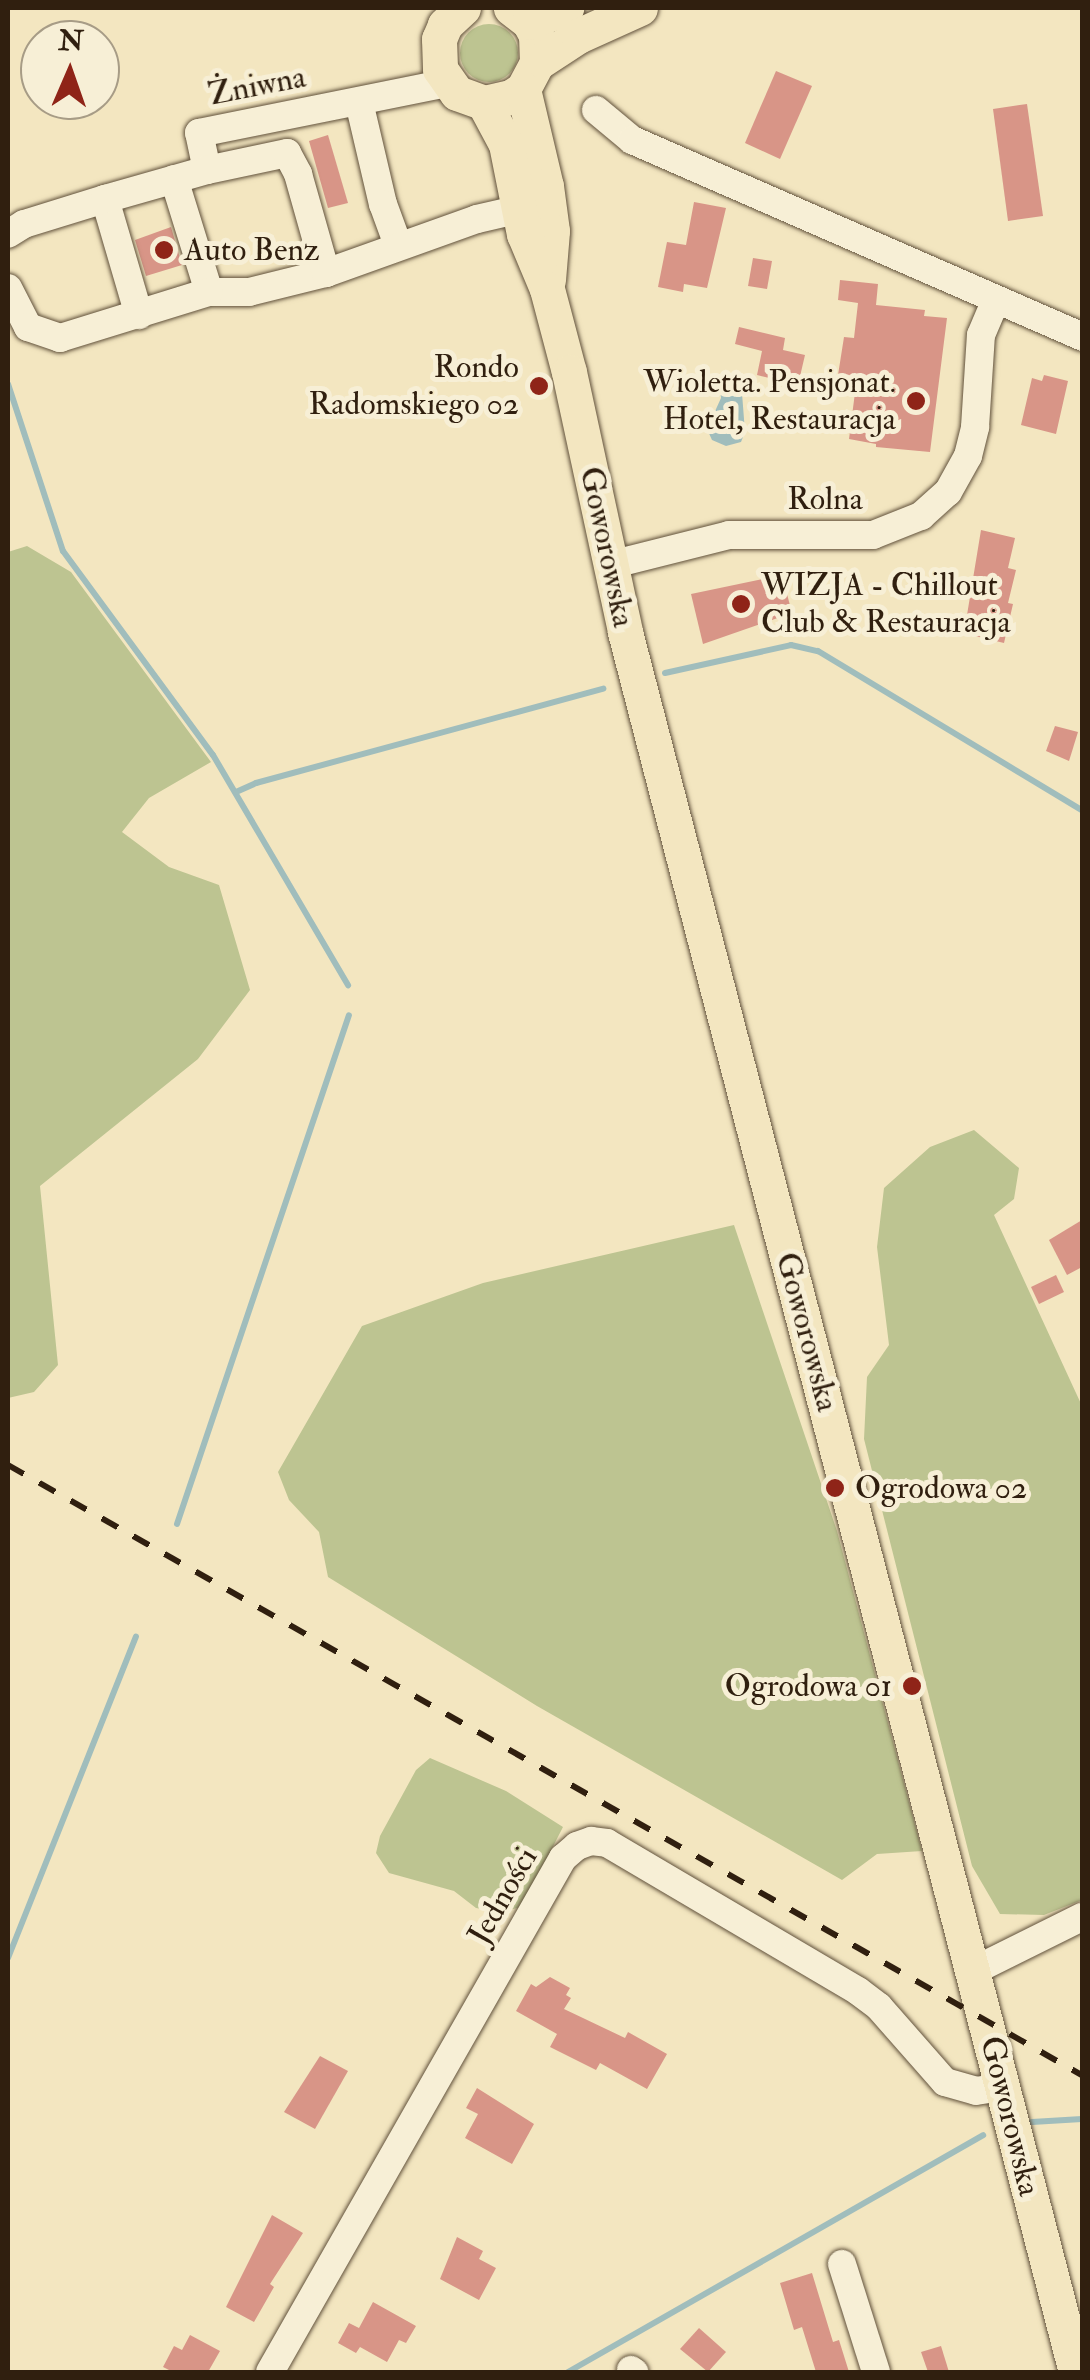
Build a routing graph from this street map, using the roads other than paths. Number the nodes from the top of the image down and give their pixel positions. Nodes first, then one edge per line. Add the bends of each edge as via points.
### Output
1 (566, 8) edge
2 (640, 8) edge
3 (449, 13) edge
4 (520, 14) edge
5 (530, 76) junction
6 (448, 82) junction
7 (359, 102) junction
8 (484, 102) junction
9 (596, 110) dead end
10 (207, 170) junction
11 (174, 179) junction
12 (105, 199) junction
13 (520, 209) junction
14 (8, 234) edge
15 (398, 246) junction
16 (326, 273) junction
17 (8, 288) edge
18 (547, 288) junction
19 (209, 292) junction
20 (996, 300) junction
21 (139, 315) junction
22 (1082, 337) edge
23 (610, 564) junction
24 (1082, 1917) edge
25 (973, 1971) junction
26 (1002, 2087) junction
27 (842, 2264) dead end
28 (270, 2372) edge
29 (876, 2372) edge
30 (1076, 2372) edge

1 - 4 main road
2 - 5 main road via 578,36
3 - 6 main road via 437,54
4 - 5 main road, Goworowska via 539,49
5 - 8 main road via 511,97
5 - 18 main road, Goworowska via 550,216
6 - 7 street, Żniwna
6 - 8 main road via 470,100
7 - 10 street, Żniwna via 199,134
7 - 15 street
8 - 13 main road, Goworowska via 506,144
9 - 20 street via 632,140
10 - 11 street
10 - 16 street via 286,153
11 - 12 street
11 - 19 street
12 - 14 street
12 - 21 street
13 - 15 street
13 - 18 main road, Goworowska
15 - 16 street
16 - 19 street via 249,292
17 - 21 street via 28,328 45,335 76,335
18 - 23 main road, Goworowska
19 - 21 street
20 - 22 street
20 - 23 street, Rolna via 981,335 968,456 948,492 921,516 873,535 741,534
23 - 25 main road, Goworowska
24 - 25 street
25 - 26 main road, Goworowska
26 - 28 street, Jedności via 976,2091 944,2082 858,1991 607,1843 577,1846 562,1858
26 - 30 main road, Goworowska
27 - 29 street

